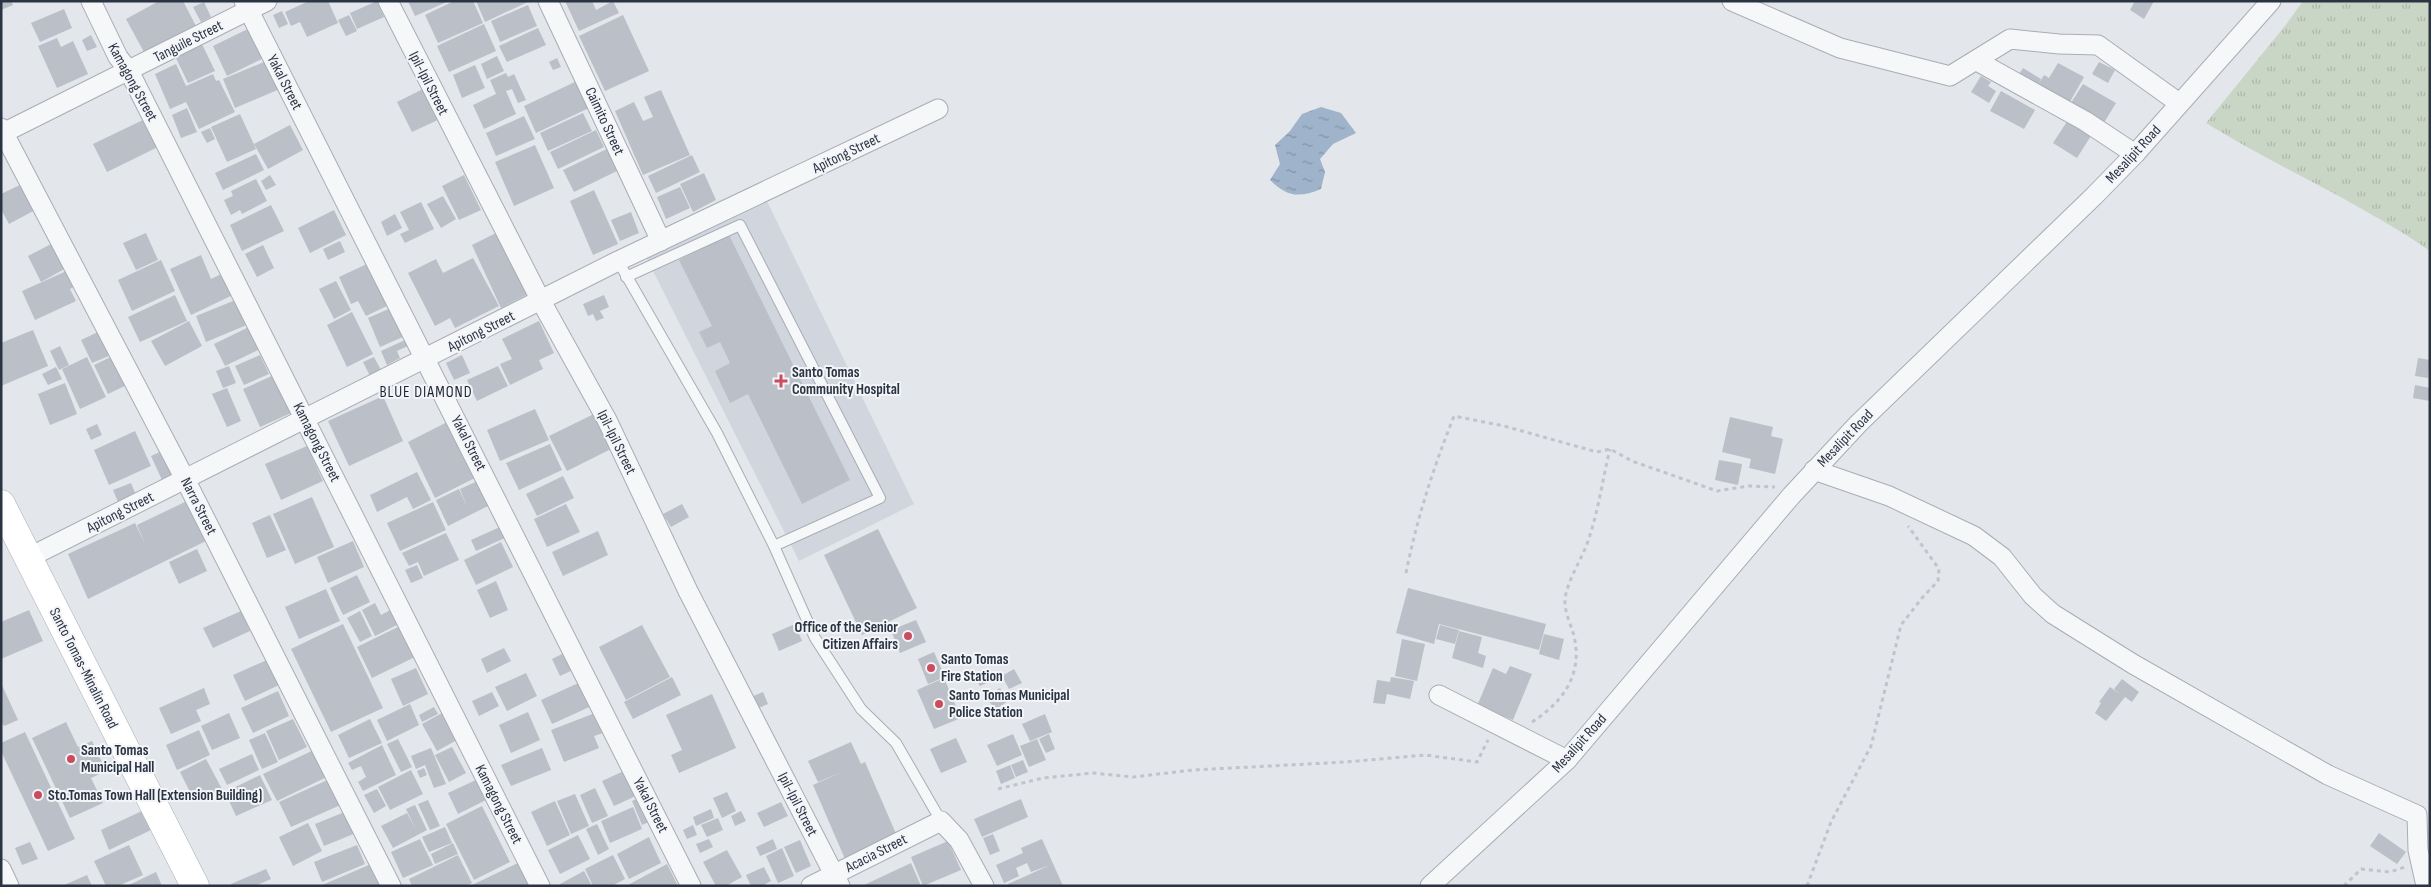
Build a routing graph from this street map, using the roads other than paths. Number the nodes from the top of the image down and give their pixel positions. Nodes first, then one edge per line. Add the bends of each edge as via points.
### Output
1 (91, 1) edge
2 (267, 1) edge
3 (388, 1) edge
4 (548, 1) edge
5 (1732, 1) edge
6 (2272, 1) edge
7 (246, 6) edge
8 (1977, 61) junction
9 (128, 71) junction
10 (2179, 103) junction
11 (938, 110) dead end
12 (2, 132) edge
13 (2135, 154) junction
14 (662, 241) junction
15 (618, 261) junction
16 (626, 277) junction
17 (541, 300) junction
18 (426, 358) junction
19 (306, 420) junction
20 (1814, 470) junction
21 (185, 479) junction
22 (1, 504) edge
23 (774, 546) junction
24 (28, 558) junction
25 (1439, 695) dead end
26 (1567, 760) junction
27 (941, 821) junction
28 (1, 869) edge
29 (837, 880) edge
30 (9, 886) edge
31 (195, 886) edge
32 (392, 886) edge
33 (540, 886) edge
34 (691, 886) edge
35 (811, 886) edge
36 (984, 886) edge
37 (1430, 886) edge
38 (2426, 886) edge

1 - 9 street, Kamagong Street
2 - 7 street, Tanguile Street
3 - 17 street, Ipil-Ipil Street
4 - 14 street, Caimito Street
5 - 8 street via 1840,48 1950,76
6 - 10 street, Mesalipit Road
7 - 9 street, Tanguile Street
7 - 18 street, Yakal Street
8 - 10 street via 2010,40 2098,45
8 - 13 street via 2085,121
9 - 12 street, Tanguile Street
9 - 19 street, Kamagong Street
10 - 13 street, Mesalipit Road
11 - 14 street, Apitong Street
12 - 21 street, Narra Street
13 - 20 street, Mesalipit Road
14 - 15 street, Apitong Street
15 - 16 lane
15 - 17 street, Apitong Street
16 - 23 lane via 716,433
16 - 23 lane via 740,225 880,498
17 - 18 street, Apitong Street
17 - 29 street, Ipil-Ipil Street via 607,420 688,591
18 - 19 street, Apitong Street
18 - 34 street, Yakal Street
19 - 21 street, Apitong Street
19 - 33 street, Kamagong Street
20 - 26 street, Mesalipit Road
20 - 38 street via 1889,496 1974,536 2002,556 2033,596 2053,614 2133,664 2328,775 2417,815 2418,850
21 - 24 street, Apitong Street
21 - 32 street, Narra Street
22 - 24 main road, Santo Tomas-Minalin Road
23 - 27 lane via 815,638 861,709 896,743
24 - 31 main road, Santo Tomas-Minalin Road
25 - 26 street
26 - 37 street, Mesalipit Road
27 - 29 street, Acacia Street
27 - 36 street via 959,840
28 - 30 street
29 - 35 street, Acacia Street

